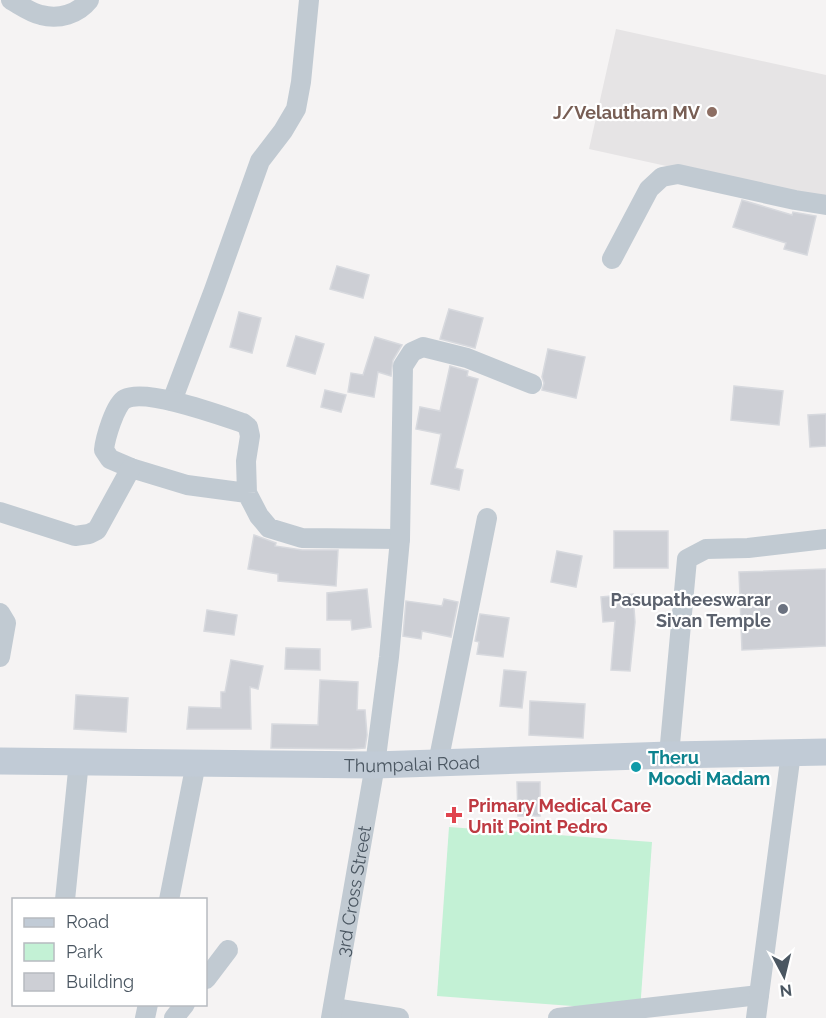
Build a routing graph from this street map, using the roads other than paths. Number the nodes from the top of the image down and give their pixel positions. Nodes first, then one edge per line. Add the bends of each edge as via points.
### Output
1 (11, 0) edge
2 (89, 0) edge
3 (309, 0) edge
4 (826, 205) edge
5 (612, 258) dead end
6 (532, 384) dead end
7 (172, 400) junction
8 (130, 468) junction
9 (247, 493) junction
10 (0, 512) edge
11 (487, 518) dead end
12 (400, 539) junction
13 (826, 539) edge
14 (0, 613) edge
15 (0, 657) edge
16 (826, 752) edge
17 (791, 753) junction
18 (669, 755) junction
19 (0, 760) edge
20 (79, 761) junction
21 (196, 763) junction
22 (438, 763) junction
23 (375, 765) junction
24 (65, 898) edge
25 (169, 898) edge
26 (228, 950) dead end
27 (207, 978) edge
28 (759, 994) junction
29 (184, 1006) edge
30 (332, 1013) edge
31 (174, 1018) edge
32 (399, 1018) edge
33 (558, 1018) edge
34 (756, 1018) edge

1 - 2 street via 41,15 62,17 82,9
3 - 7 street via 296,109 260,161
4 - 5 street via 678,174 662,177 649,189
6 - 12 street, 3rd Cross Street via 467,358 423,347 412,352 403,366
7 - 8 street via 135,396 119,403 104,450 110,459
7 - 9 street via 248,427
8 - 9 street via 187,485
8 - 10 street via 97,530 89,534 75,536
9 - 12 street via 269,528 302,538
11 - 22 street
12 - 23 street, 3rd Cross Street
13 - 18 street via 706,549 687,559
14 - 15 street via 6,623
16 - 17 street, Thumpalai Road
17 - 18 street, Thumpalai Road
17 - 28 street
18 - 22 street, Thumpalai Road
19 - 20 street, Thumpalai Road
20 - 21 street, Thumpalai Road
20 - 24 street
21 - 23 street, Thumpalai Road
21 - 25 street
22 - 23 street, Thumpalai Road
23 - 30 street, 3rd Cross Street
26 - 27 street
28 - 33 street
28 - 34 street
29 - 31 street
30 - 32 street

